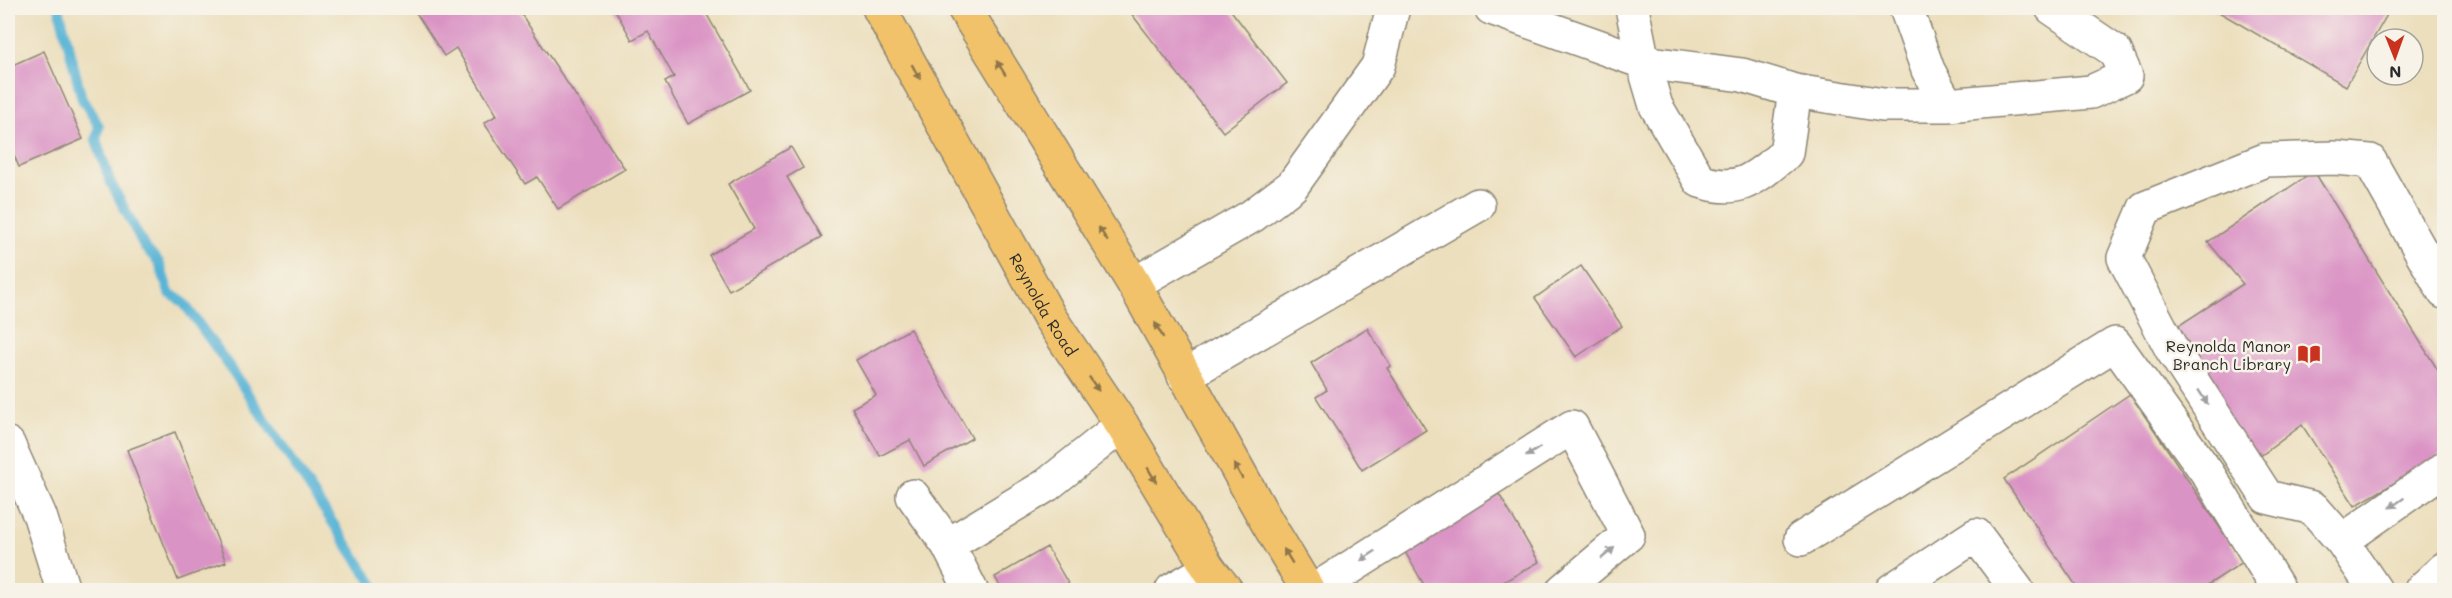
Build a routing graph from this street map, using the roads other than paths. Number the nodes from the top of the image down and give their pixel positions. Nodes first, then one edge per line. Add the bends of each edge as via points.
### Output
1 (879, 8) edge
2 (964, 8) edge
3 (1393, 8) edge
4 (1491, 8) edge
5 (1632, 8) edge
6 (1906, 8) edge
7 (2052, 8) edge
8 (1643, 62) junction
9 (1795, 91) junction
10 (1947, 105) junction
11 (1478, 205) dead end
12 (1134, 284) junction
13 (2445, 292) edge
14 (1184, 375) junction
15 (1122, 425) junction
16 (8, 444) edge
17 (2445, 469) edge
18 (913, 496) dead end
19 (1802, 539) dead end
20 (2342, 541) junction
21 (948, 545) junction
22 (2445, 569) edge
23 (1217, 580) edge
24 (63, 591) edge
25 (971, 591) edge
26 (1172, 591) edge
27 (1308, 591) edge
28 (1315, 591) edge
29 (1563, 591) edge
30 (1892, 591) edge
31 (2017, 591) edge
32 (2279, 591) edge
33 (2375, 591) edge
34 (2421, 591) edge

1 -> 15 main road, Reynolda Road via 1050,318
12 -> 2 main road
3 - 12 street via 1378,66 1292,186 1252,216
4 - 8 street
5 - 8 street
6 - 10 street via 1928,70
7 - 10 street via 2115,51 2126,76 2091,92
8 - 9 street via 1742,75
8 - 9 street via 1661,116 1700,181 1715,186 1750,183 1786,153
9 - 10 street via 1883,105
11 - 14 street
14 -> 12 main road
13 -> 20 street via 2370,161 2265,160 2145,208 2124,258 2171,348 2267,497 2313,508
27 -> 14 main road
15 - 21 street via 1047,485
15 -> 23 main road, Reynolda Road
16 - 24 street via 39,516
17 -> 20 street
18 - 21 street
19 - 32 street via 2115,344 2208,474
20 - 33 street
21 - 25 street
22 - 34 street
23 - 26 street
29 -> 28 street via 1628,535 1572,427
30 - 31 street via 1976,535

